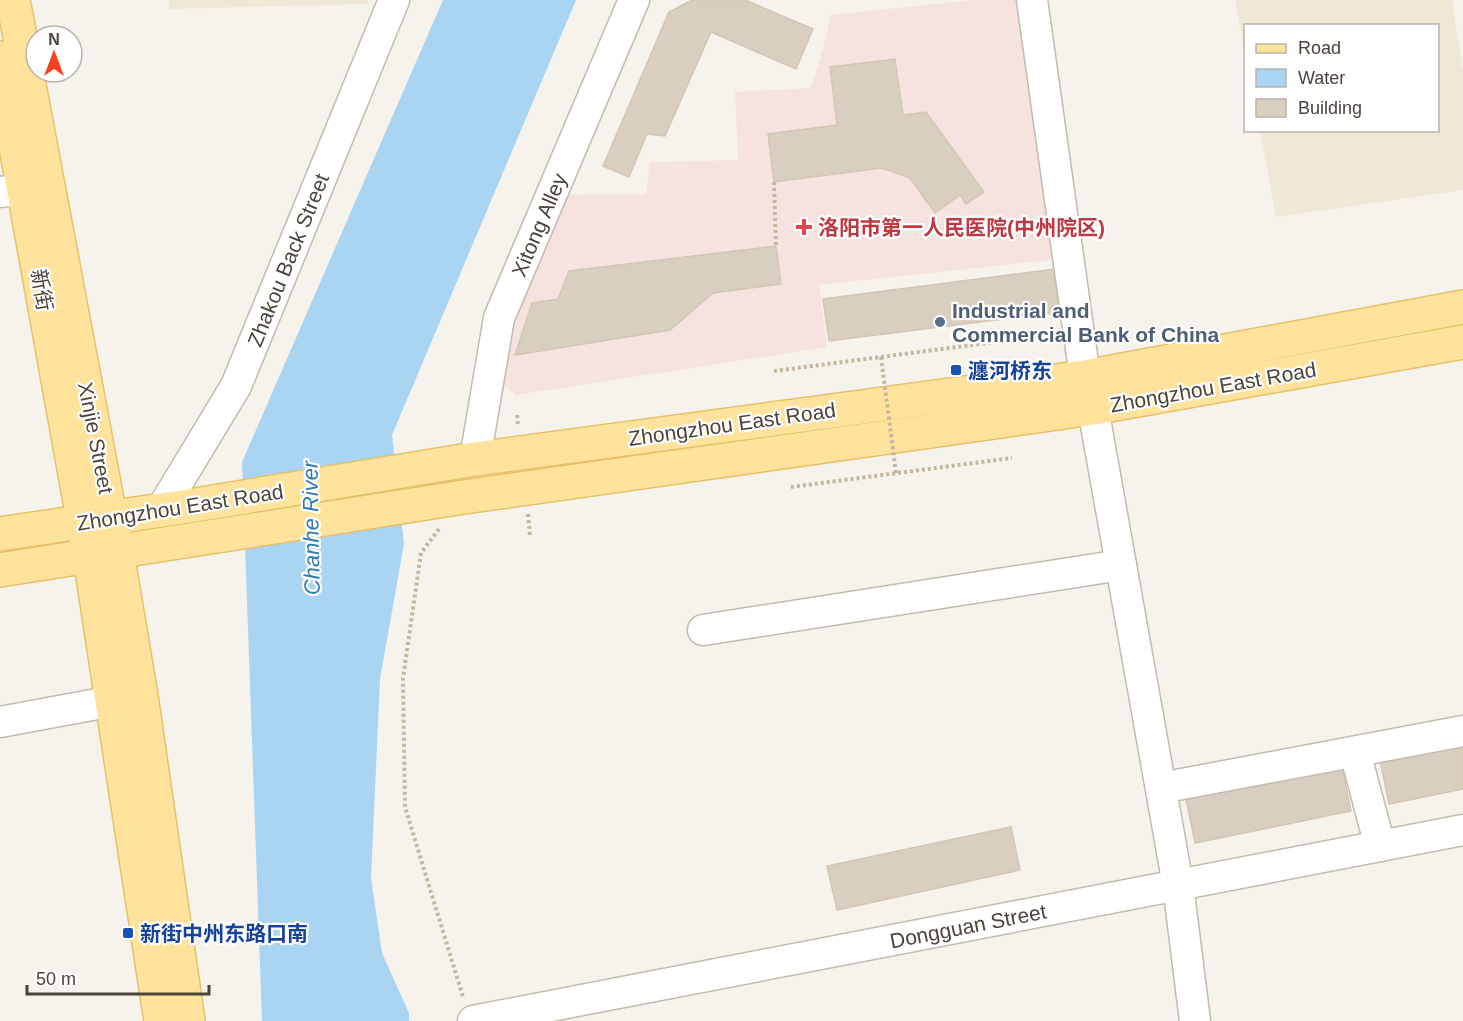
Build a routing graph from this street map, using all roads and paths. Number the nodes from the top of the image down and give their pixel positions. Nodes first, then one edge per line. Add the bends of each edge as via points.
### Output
1 (13, 0) edge
2 (394, 0) edge
3 (634, 0) edge
4 (1032, 0) edge
5 (0, 58) edge
6 (774, 182) dead end
7 (12, 190) edge
8 (776, 246) dead end
9 (1463, 307) edge
10 (995, 342) dead end
11 (1463, 342) edge
12 (881, 357) junction
13 (774, 371) dead end
14 (1086, 376) junction
15 (1093, 408) junction
16 (1012, 458) dead end
17 (475, 459) junction
18 (896, 473) junction
19 (791, 487) dead end
20 (464, 497) junction
21 (175, 508) junction
22 (97, 520) junction
23 (0, 534) edge
24 (104, 555) junction
25 (1121, 565) junction
26 (0, 570) edge
27 (704, 630) dead end
28 (127, 699) junction
29 (0, 722) edge
30 (1463, 731) edge
31 (1355, 752) junction
32 (1161, 789) junction
33 (1463, 830) edge
34 (1380, 846) junction
35 (1178, 885) junction
36 (468, 1010) edge
37 (161, 1021) edge
38 (188, 1021) edge
39 (1195, 1021) edge

1 - 22 main road, Xinjie Street
2 - 21 street, Zhakou Back Street via 236,386
3 - 17 street, Xitong Alley via 499,318
4 - 14 street
5 - 7 main road, 新街
6 - 8 path
7 - 22 main road, 新街
9 - 14 main road, Zhongzhou East Road
10 - 12 path
11 - 15 main road, Zhongzhou East Road
12 - 13 path
12 - 18 path, bridge
14 - 15 street
14 - 17 main road, Zhongzhou East Road
15 - 20 main road, Zhongzhou East Road
15 - 25 street
16 - 18 path
17 - 21 main road, Zhongzhou East Road
18 - 19 path
20 - 24 main road, Zhongzhou East Road
20 - 36 path via 421,553 403,678 405,807
21 - 22 main road, Zhongzhou East Road
22 - 23 main road, Zhongzhou East Road
22 - 24 main road, Xinjie Street
24 - 26 main road, Zhongzhou East Road
24 - 28 main road, Xinjie Street
25 - 27 street
25 - 32 street
28 - 29 street
28 - 37 main road
28 - 38 main road, Xinjie Street
30 - 31 street
31 - 32 street
31 - 34 street
32 - 35 street
33 - 34 street, Dongguan Street
34 - 35 street, Dongguan Street
35 - 36 street, Dongguan Street
35 - 39 street

